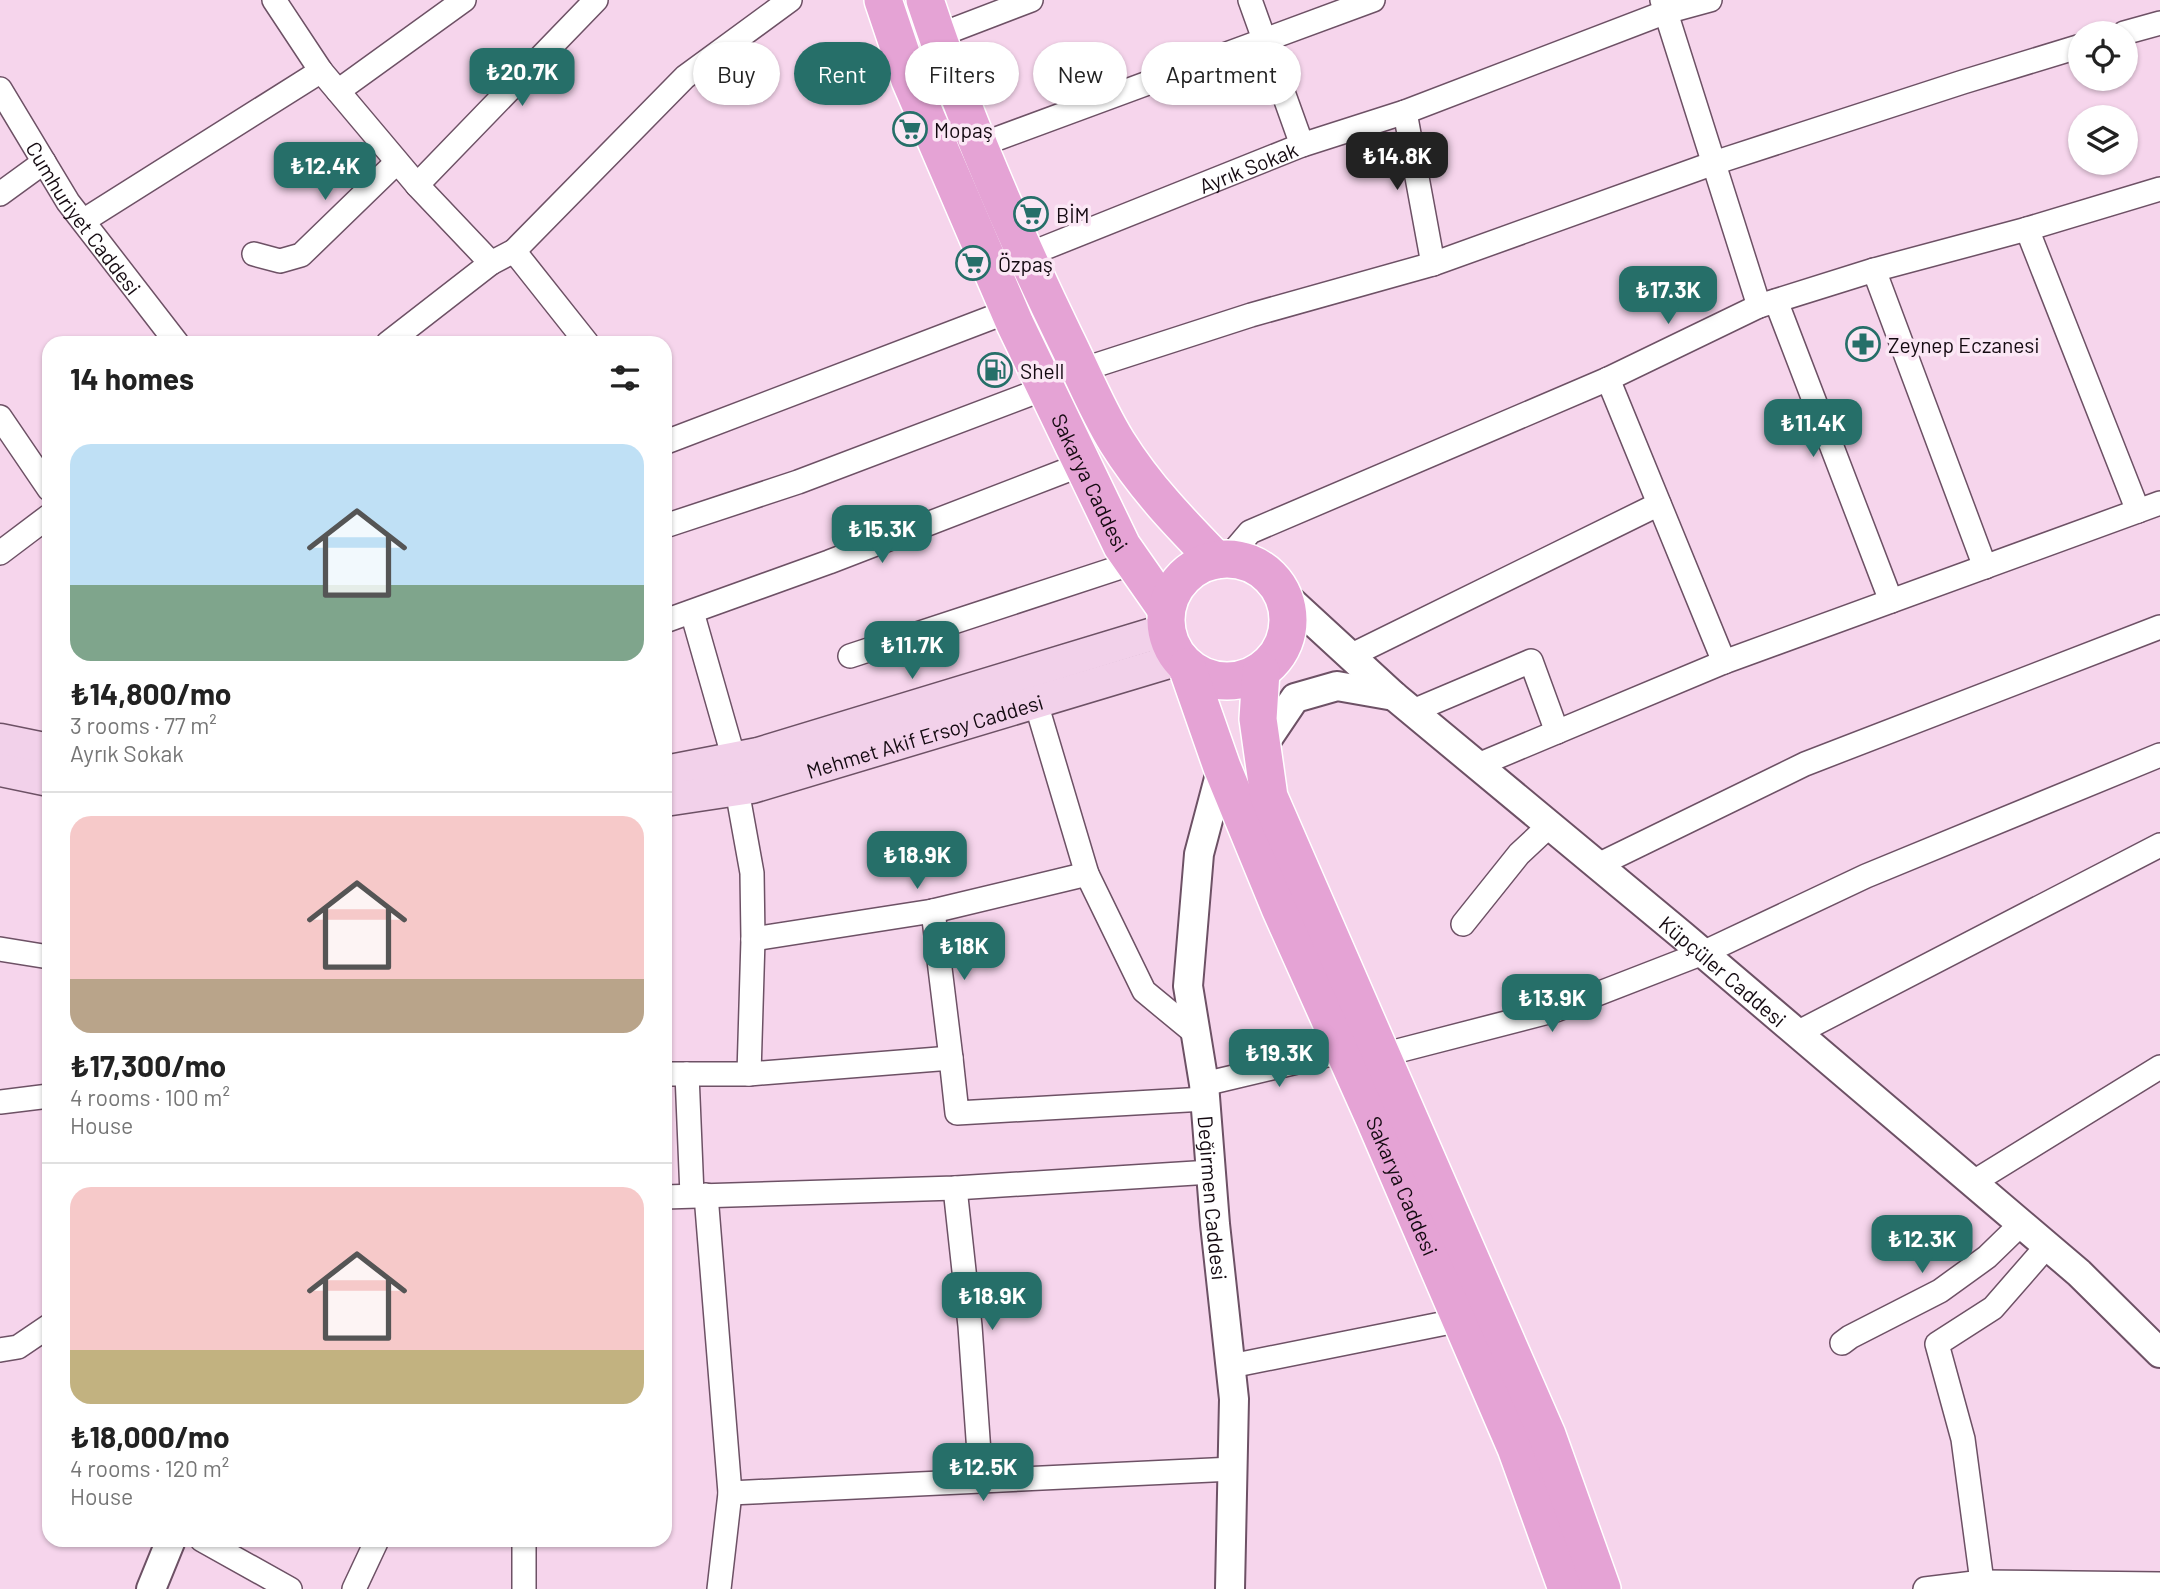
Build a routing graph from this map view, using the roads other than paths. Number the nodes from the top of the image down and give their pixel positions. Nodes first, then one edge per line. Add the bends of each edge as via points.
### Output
1 (464, 0) edge
2 (596, 0) edge
3 (790, 0) edge
4 (883, 0) edge
5 (925, 0) edge
6 (1031, 0) edge
7 (1250, 0) edge
8 (1373, 0) edge
9 (1710, 0) edge
10 (279, 2) edge
11 (1664, 6) edge
12 (2160, 23) edge
13 (2138, 29) edge
14 (937, 36) junction
15 (1265, 40) junction
16 (2068, 50) edge
17 (321, 71) junction
18 (0, 89) edge
19 (338, 91) junction
20 (1405, 112) junction
21 (980, 145) junction
22 (1303, 145) junction
23 (44, 162) junction
24 (397, 162) junction
25 (1714, 163) junction
26 (417, 185) junction
27 (2160, 189) edge
28 (0, 194) edge
29 (83, 221) junction
30 (2028, 229) junction
31 (514, 251) junction
32 (254, 254) dead end
33 (1027, 255) junction
34 (491, 263) junction
35 (1433, 264) junction
36 (1874, 270) junction
37 (1768, 304) junction
38 (1009, 311) junction
39 (172, 336) edge
40 (397, 336) edge
41 (581, 336) edge
42 (1081, 370) junction
43 (1608, 379) junction
44 (1046, 388) junction
45 (0, 416) edge
46 (672, 439) edge
47 (1083, 464) junction
48 (42, 479) edge
49 (2160, 503) edge
50 (1659, 504) junction
51 (2138, 511) junction
52 (42, 521) edge
53 (672, 524) edge
54 (0, 553) edge
55 (1221, 559) junction
56 (1133, 563) junction
57 (1985, 567) junction
58 (1282, 593) junction
59 (1891, 601) junction
60 (692, 612) junction
61 (672, 619) edge
62 (2160, 627) edge
63 (1175, 641) junction
64 (850, 656) dead end
65 (1350, 656) junction
66 (1724, 662) junction
67 (1261, 671) junction
68 (1036, 703) junction
69 (1404, 703) junction
70 (1557, 732) junction
71 (0, 740) edge
72 (1262, 747) junction
73 (42, 749) edge
74 (2160, 755) edge
75 (1478, 765) junction
76 (1222, 767) junction
77 (0, 770) edge
78 (672, 772) edge
79 (736, 774) junction
80 (42, 779) edge
81 (672, 797) edge
82 (1550, 825) junction
83 (2160, 845) edge
84 (1598, 865) junction
85 (1087, 874) junction
86 (933, 911) junction
87 (1462, 924) dead end
88 (753, 939) junction
89 (0, 949) edge
90 (1703, 954) junction
91 (42, 956) edge
92 (1797, 1033) junction
93 (1196, 1034) junction
94 (1344, 1051) junction
95 (1382, 1055) junction
96 (951, 1058) junction
97 (2160, 1068) edge
98 (676, 1074) edge
99 (748, 1074) junction
100 (1205, 1092) junction
101 (42, 1097) edge
102 (0, 1102) edge
103 (1211, 1172) junction
104 (1972, 1183) junction
105 (955, 1188) junction
106 (699, 1195) junction
107 (672, 1197) edge
108 (2021, 1224) junction
109 (2047, 1246) junction
110 (1461, 1321) junction
111 (42, 1331) edge
112 (1842, 1343) dead end
113 (0, 1350) edge
114 (2160, 1353) edge
115 (1231, 1366) junction
116 (1233, 1469) junction
117 (981, 1481) junction
118 (730, 1493) junction
119 (168, 1547) edge
120 (215, 1547) edge
121 (374, 1547) edge
122 (524, 1547) edge
123 (1982, 1582) junction
124 (2160, 1584) edge
125 (2027, 1586) edge
126 (151, 1589) edge
127 (290, 1589) edge
128 (354, 1589) edge
129 (524, 1589) edge
130 (719, 1589) edge
131 (1230, 1589) edge
132 (1567, 1589) edge
133 (1602, 1589) edge
134 (1924, 1589) edge

1 - 19 street
2 - 26 street
3 - 31 street via 685,77
4 - 38 main road, Sakarya Caddesi via 910,80
5 - 14 main road, Sakarya Caddesi
6 - 14 street
7 - 15 street
8 - 15 street
9 - 11 street, Ayrık Sokak
10 - 17 street
11 - 20 street, Ayrık Sokak
11 - 25 street
12 - 13 street
14 - 21 main road, Sakarya Caddesi
15 - 21 street
15 - 22 street
16 - 25 street
17 - 19 street
17 - 29 street
18 - 23 street, Cumhuriyet Caddesi
19 - 24 street
20 - 22 street, Ayrık Sokak
20 - 35 street
21 - 33 main road, Sakarya Caddesi
22 - 33 street, Ayrık Sokak
23 - 28 street
23 - 29 street, Cumhuriyet Caddesi
24 - 26 street
24 - 32 street via 301,255 280,261
25 - 35 street
25 - 37 street
26 - 34 street
27 - 30 street
29 - 39 street, Cumhuriyet Caddesi
30 - 36 street
30 - 51 street
31 - 34 street
31 - 41 street
33 - 42 main road, Sakarya Caddesi
34 - 40 street
35 - 42 street via 1251,315
36 - 37 street
36 - 57 street
37 - 43 street
37 - 59 street
38 - 44 main road, Sakarya Caddesi
38 - 46 street
42 - 55 main road, Sakarya Caddesi via 1116,442 1162,505
43 - 50 street
43 - 55 street via 1250,531
44 - 47 main road, Sakarya Caddesi
44 - 53 street via 798,482
45 - 48 street
47 - 56 main road, Sakarya Caddesi
47 - 60 street
49 - 51 street
50 - 65 street
50 - 66 street
51 - 57 street
52 - 54 street
55 - 58 main road via 1259,568
55 - 63 main road via 1198,566 1172,592
56 - 63 main road, Sakarya Caddesi
56 - 64 street
57 - 59 street
58 - 65 street, Küpçüler Caddesi
58 - 67 main road via 1288,619 1284,645
59 - 66 street
60 - 61 street
60 - 79 street
62 - 84 street via 1805,764
63 - 67 main road via 1204,677 1243,679
63 - 68 main road, Mehmet Akif Ersoy Caddesi
63 - 76 main road, Sakarya Caddesi
63 - 79 main road, Mehmet Akif Ersoy Caddesi via 758,754
65 - 69 street, Küpçüler Caddesi
66 - 70 street
67 - 72 main road, Sakarya Caddesi via 1258,719
68 - 79 main road, Mehmet Akif Ersoy Caddesi
68 - 85 street
69 - 70 street via 1531,661
69 - 72 street via 1337,686 1295,698
69 - 75 street, Küpçüler Caddesi
70 - 75 street
71 - 73 main road
72 - 95 main road, Sakarya Caddesi via 1269,797
74 - 90 street via 1866,876
75 - 82 street, Küpçüler Caddesi
76 - 93 street, Değirmen Caddesi via 1199,854 1188,986
76 - 94 main road, Sakarya Caddesi
77 - 80 main road
78 - 79 main road, Mehmet Akif Ersoy Caddesi
79 - 81 main road, Mehmet Akif Ersoy Caddesi
79 - 88 street via 752,873
82 - 84 street, Küpçüler Caddesi
82 - 87 street via 1519,854
83 - 92 street
84 - 90 street, Küpçüler Caddesi
85 - 86 street
85 - 93 street via 1144,991
86 - 88 street
86 - 96 street
88 - 99 street
89 - 91 street
90 - 92 street, Küpçüler Caddesi
90 - 95 street via 1556,1010
92 - 104 street, Küpçüler Caddesi
93 - 100 street, Değirmen Caddesi
94 - 100 street
94 - 110 main road, Sakarya Caddesi
95 - 133 main road, Sakarya Caddesi via 1547,1436
96 - 99 street
96 - 100 street via 957,1113
97 - 104 street
98 - 99 street
98 - 106 street
100 - 103 street, Değirmen Caddesi
101 - 102 street
103 - 105 street
103 - 115 street, Değirmen Caddesi
104 - 108 street, Küpçüler Caddesi
105 - 106 street
105 - 117 street
106 - 107 street
106 - 118 street
108 - 109 street, Küpçüler Caddesi
108 - 112 street via 1987,1257 1940,1291
109 - 114 street, Küpçüler Caddesi
109 - 123 street via 1993,1308 1937,1344 1963,1439
110 - 115 street
110 - 132 main road, Sakarya Caddesi via 1516,1448
111 - 113 street via 18,1347
115 - 116 street, Değirmen Caddesi
116 - 117 street
116 - 131 street, Değirmen Caddesi
117 - 118 street
118 - 130 street
119 - 126 street
120 - 127 street
121 - 128 street
122 - 129 street
123 - 125 street
123 - 134 street
124 - 125 street

